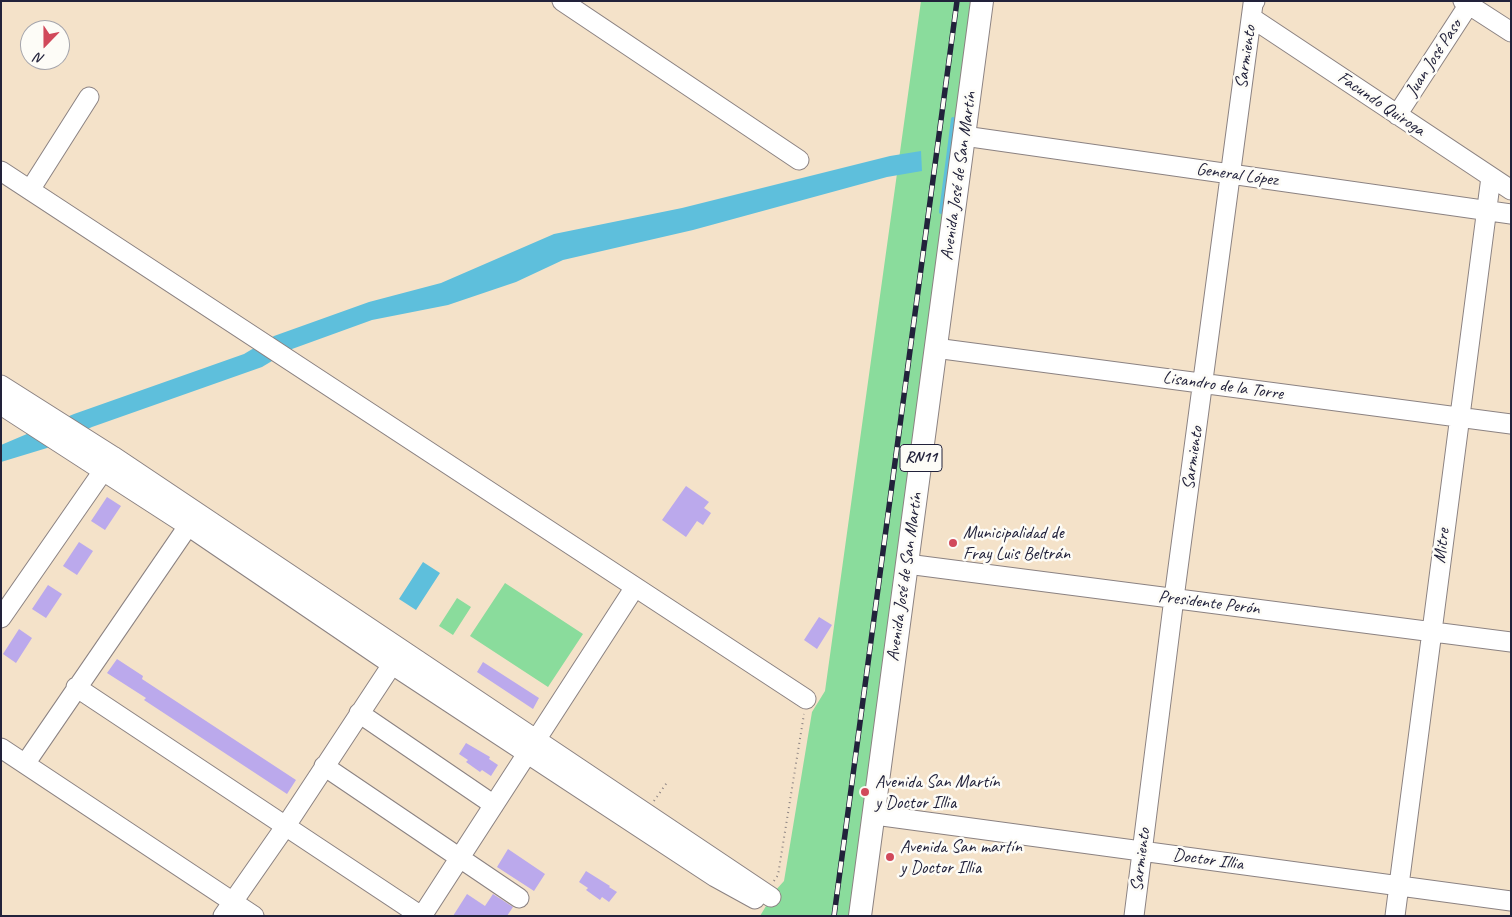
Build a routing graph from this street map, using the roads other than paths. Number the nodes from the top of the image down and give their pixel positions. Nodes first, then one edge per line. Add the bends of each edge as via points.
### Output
1 (562, 1) edge
2 (982, 1) edge
3 (1468, 2) edge
4 (1253, 10) edge
5 (1511, 32) edge
6 (89, 98) dead end
7 (1397, 115) junction
8 (964, 136) junction
9 (799, 160) dead end
10 (1, 171) edge
11 (1231, 174) junction
12 (1491, 177) junction
13 (30, 190) junction
14 (1511, 190) edge
15 (1487, 211) junction
16 (1511, 214) edge
17 (935, 348) junction
18 (1203, 383) junction
19 (1, 385) edge
20 (1, 405) edge
21 (1458, 417) junction
22 (1511, 424) edge
23 (108, 464) junction
24 (193, 520) junction
25 (907, 564) junction
26 (635, 587) junction
27 (1174, 598) junction
28 (1, 618) edge
29 (1432, 632) junction
30 (1511, 642) edge
31 (396, 657) junction
32 (76, 687) junction
33 (806, 699) road end
34 (359, 713) junction
35 (532, 746) junction
36 (1, 748) edge
37 (25, 764) junction
38 (324, 766) junction
39 (494, 805) junction
40 (875, 815) junction
41 (285, 827) junction
42 (1142, 851) junction
43 (459, 858) junction
44 (1399, 886) junction
45 (519, 898) dead end
46 (767, 898) road end
47 (1511, 901) edge
48 (228, 911) edge
49 (254, 916) edge
50 (421, 916) edge
51 (860, 916) edge
52 (1134, 916) edge
53 (1395, 916) edge

1 - 9 street
2 - 8 main road, Avenida José de San Martín / RN11
3 - 5 street
3 - 7 street, Juan José Paso
4 - 7 street, Facundo Quiroga
4 - 11 street, Sarmiento
6 - 13 street
7 - 12 street, Facundo Quiroga
8 - 11 street, General López
8 - 17 main road, Avenida José de San Martín / RN11
10 - 13 street
11 - 15 street, General López
11 - 18 street, Sarmiento
12 - 14 street, Facundo Quiroga
12 - 15 street, Mitre
13 - 26 street
15 - 16 street, General López
15 - 21 street, Mitre
17 - 18 street, Lisandro de la Torre
17 - 25 main road, Avenida José de San Martín / RN11
18 - 21 street, Lisandro de la Torre
18 - 27 street, Sarmiento
19 - 23 street
20 - 23 street
21 - 22 street, Lisandro de la Torre
21 - 29 street, Mitre
23 - 24 street
23 - 28 street
24 - 31 street
24 - 32 street
25 - 27 street, Presidente Perón
25 - 40 main road, Avenida José de San Martín / RN11
26 - 33 street
26 - 35 street
27 - 29 street, Presidente Perón
27 - 42 street, Sarmiento
29 - 30 street, Presidente Perón
29 - 44 street, Mitre
31 - 34 street
31 - 35 street
32 - 37 street
32 - 41 street
34 - 38 street
34 - 39 street
35 - 39 street
35 - 46 street via 642,818 716,877
36 - 37 street
37 - 48 street
38 - 41 street
38 - 43 street
39 - 43 street
40 - 42 street, Doctor Illia
40 - 51 main road, Avenida José de San Martín / RN11
41 - 48 street
41 - 50 street
42 - 44 street, Doctor Illia
42 - 52 street, Sarmiento
43 - 45 street
43 - 50 street
44 - 47 street, Doctor Illia
44 - 53 street, Mitre
48 - 49 street

